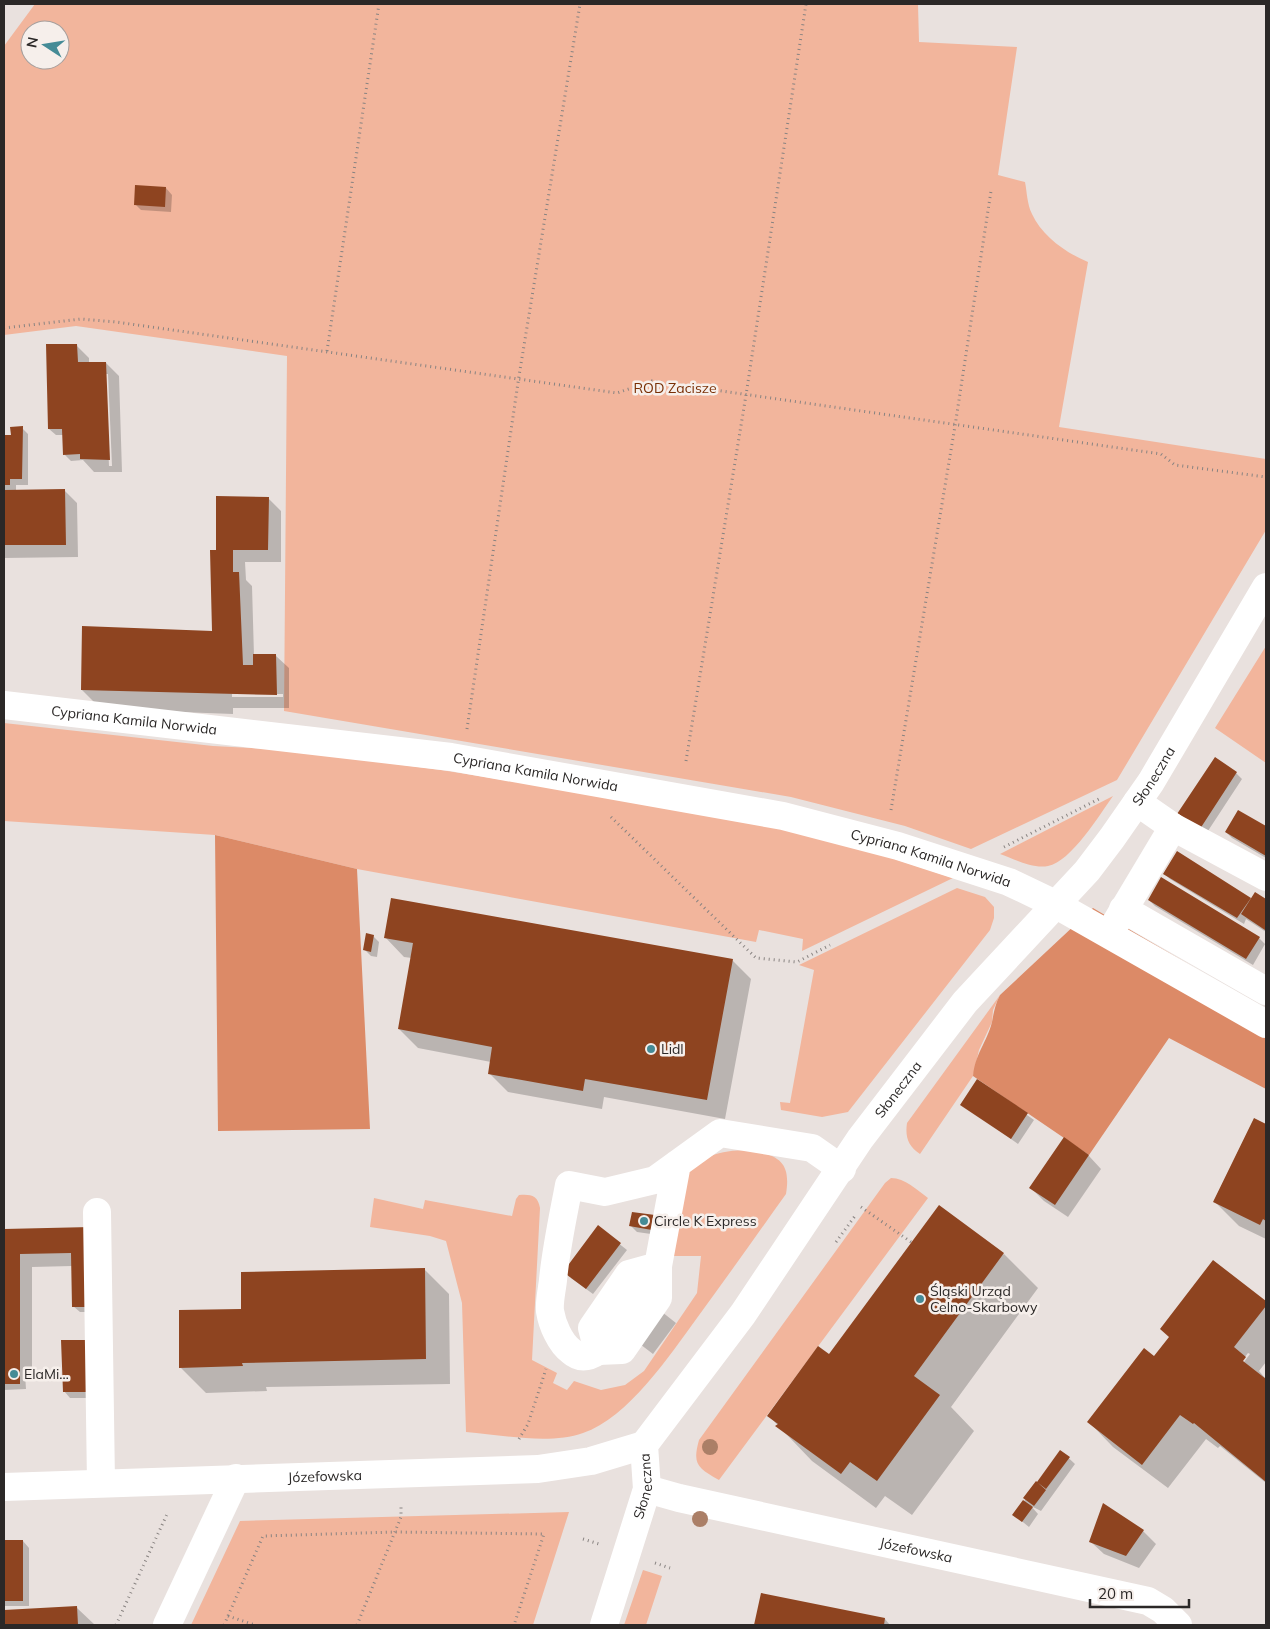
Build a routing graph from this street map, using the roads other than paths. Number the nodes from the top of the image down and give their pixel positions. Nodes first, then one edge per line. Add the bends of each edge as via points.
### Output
1 (1266, 587) edge
2 (4, 705) edge
3 (1137, 802) junction
4 (1173, 826) junction
5 (1266, 877) edge
6 (1055, 904) junction
7 (1123, 909) junction
8 (1108, 934) junction
9 (1266, 991) edge
10 (1266, 1024) edge
11 (677, 1164) junction
12 (842, 1169) junction
13 (97, 1212) dead end
14 (644, 1445) junction
15 (236, 1478) junction
16 (101, 1483) junction
17 (4, 1487) edge
18 (647, 1489) junction
19 (167, 1625) edge
20 (604, 1625) edge
21 (1178, 1625) edge

1 - 3 street, Słoneczna
2 - 6 street, Cypriana Kamila Norwida via 452,757 783,816 898,846 1009,882
3 - 4 street
3 - 6 street, Słoneczna via 1087,871
4 - 5 street
4 - 7 street
6 - 8 street, Cypriana Kamila Norwida
6 - 12 street, Słoneczna via 965,1002 860,1139
7 - 8 street
7 - 9 street
8 - 10 street, Cypriana Kamila Norwida
11 - 11 street via 655,1180 605,1192 569,1185 550,1308 561,1338 580,1357 591,1356 598,1351 658,1266
11 - 12 street via 720,1133 812,1148
12 - 14 street, Słoneczna via 743,1314
13 - 16 street
14 - 15 street, Józefowska via 590,1461 538,1468
14 - 18 street, Słoneczna
15 - 16 street, Józefowska
15 - 19 street
16 - 17 street, Józefowska
18 - 20 street, Słoneczna
18 - 21 street, Józefowska via 1148,1601

